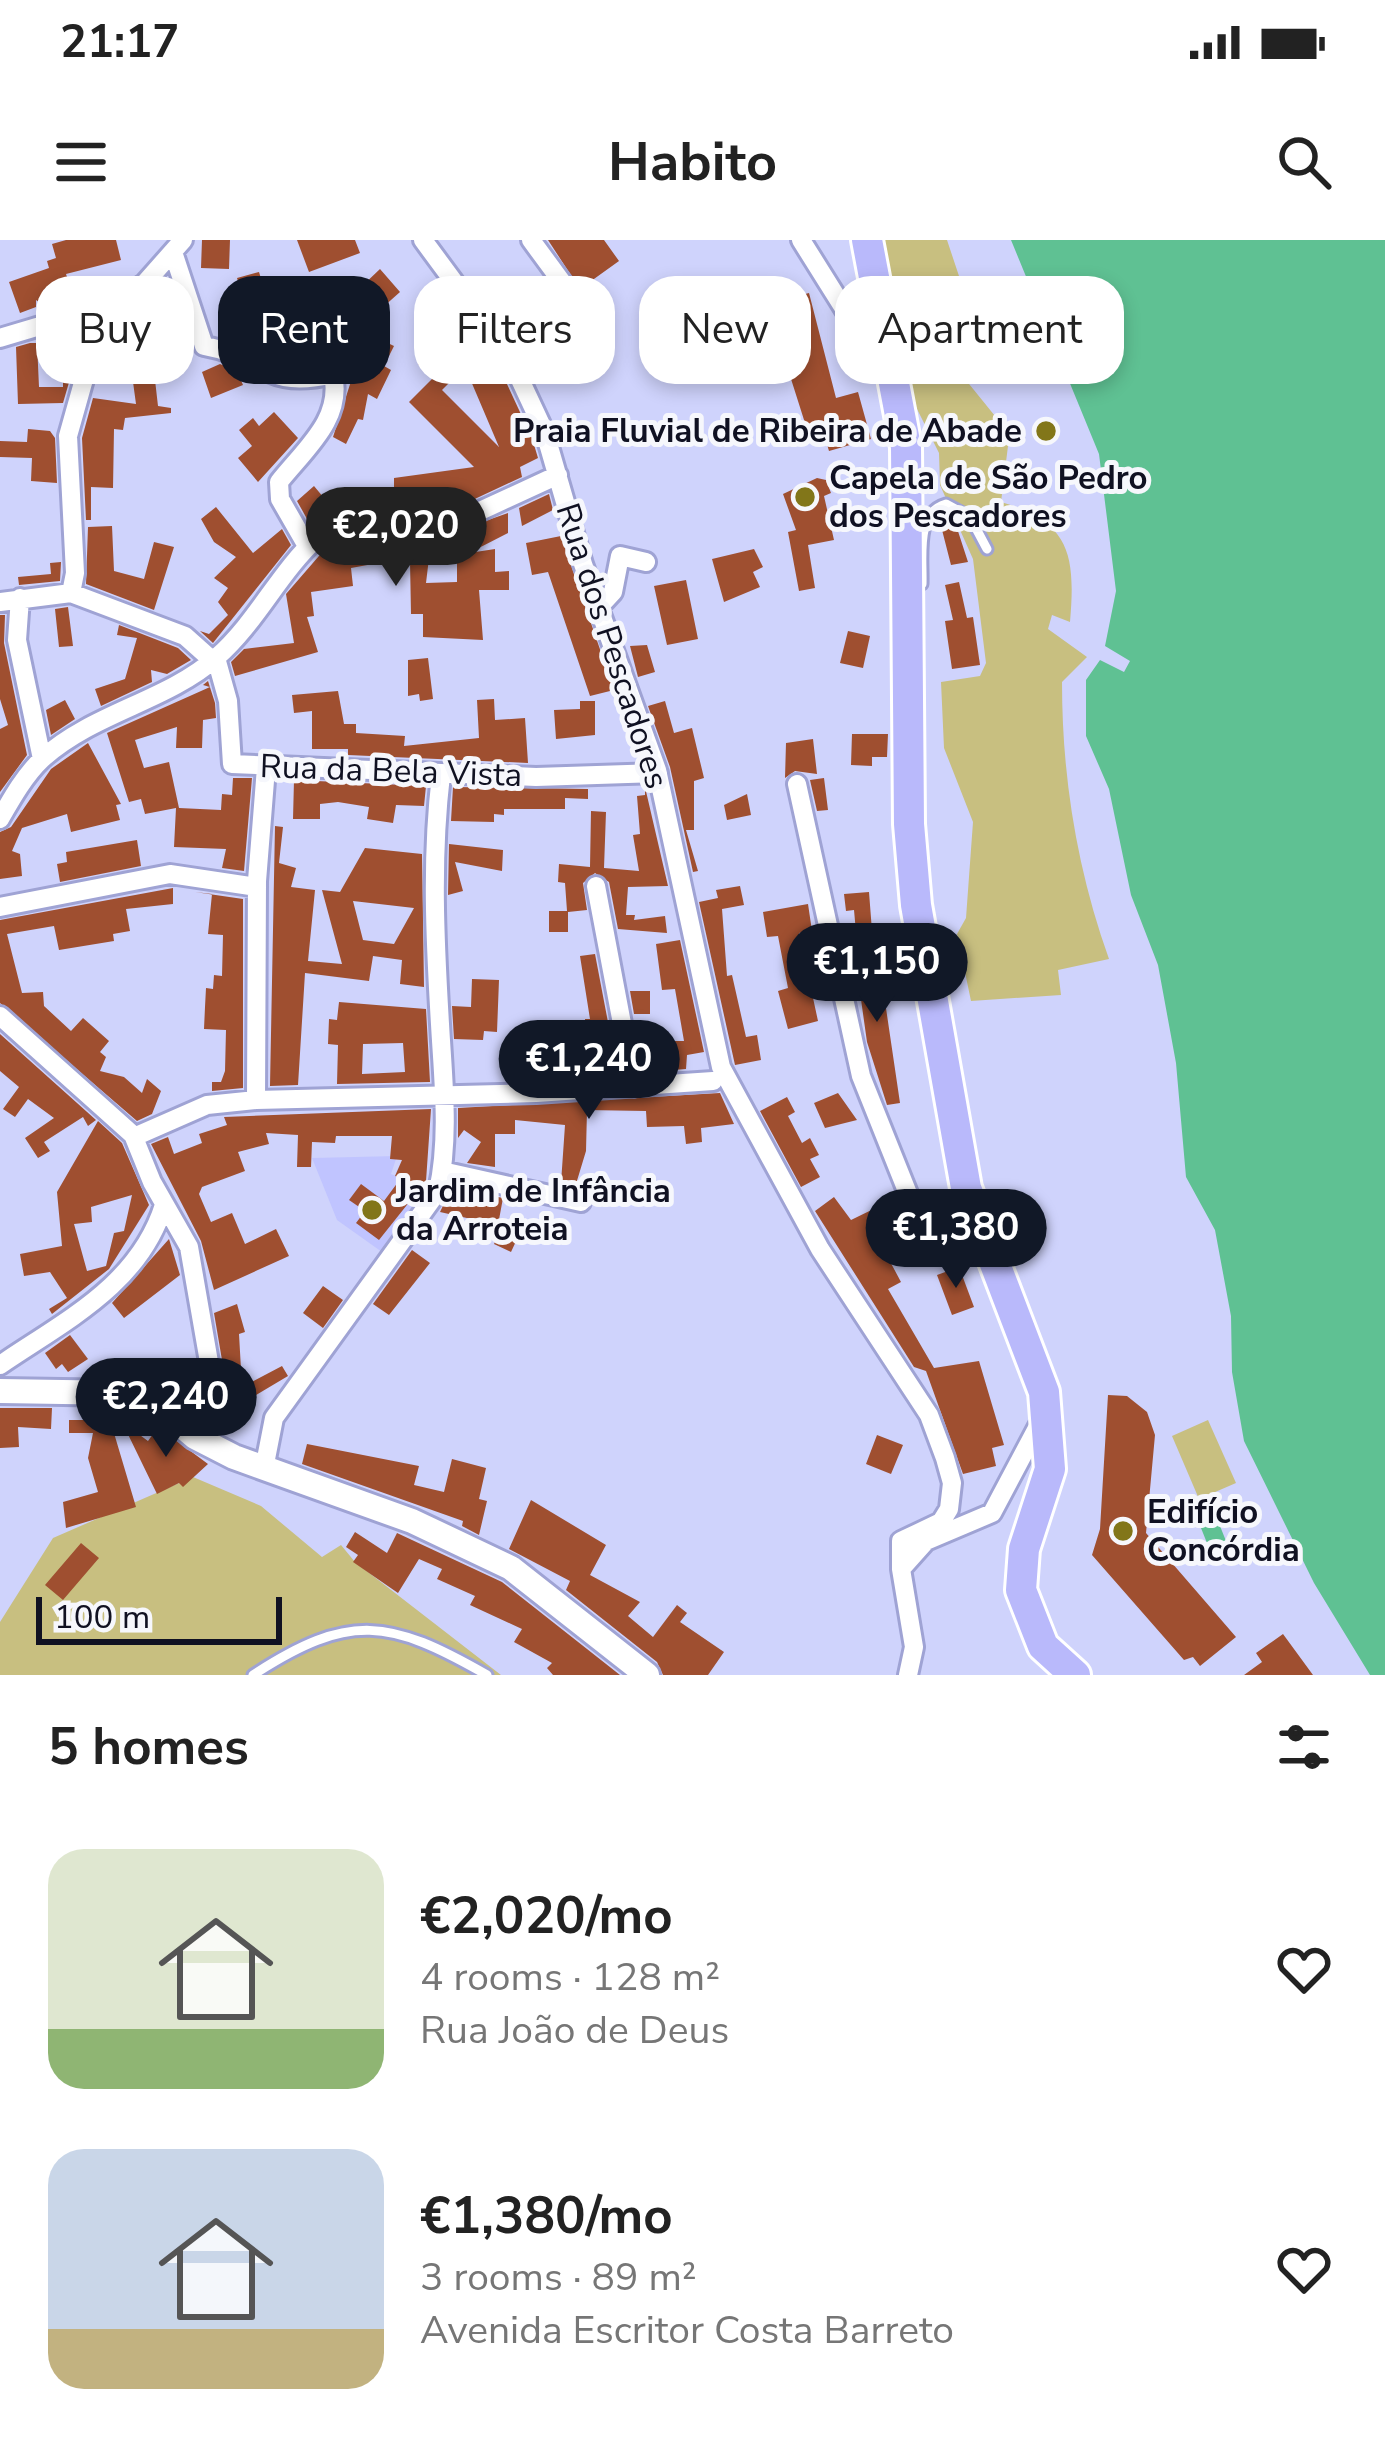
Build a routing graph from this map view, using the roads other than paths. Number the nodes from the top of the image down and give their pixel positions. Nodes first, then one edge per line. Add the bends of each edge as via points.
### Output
1 (423, 240) edge
2 (531, 240) edge
3 (800, 240) edge
4 (867, 240) edge
5 (178, 246) edge
6 (146, 276) edge
7 (557, 276) edge
8 (874, 276) edge
9 (835, 291) edge
10 (36, 327) edge
11 (0, 338) edge
12 (218, 348) edge
13 (83, 384) edge
14 (335, 384) edge
15 (896, 384) edge
16 (558, 475) junction
17 (307, 547) junction
18 (987, 549) dead end
19 (646, 562) dead end
20 (71, 592) junction
21 (10, 600) edge
22 (600, 606) junction
23 (910, 658) junction
24 (214, 660) junction
25 (42, 759) junction
26 (266, 768) junction
27 (658, 773) junction
28 (441, 775) junction
29 (797, 784) dead end
30 (0, 819) edge
31 (257, 886) junction
32 (596, 886) dead end
33 (0, 907) edge
34 (0, 1016) edge
35 (713, 1081) dead end
36 (634, 1087) junction
37 (444, 1094) junction
38 (256, 1100) junction
39 (134, 1137) junction
40 (442, 1172) junction
41 (581, 1202) dead end
42 (164, 1205) junction
43 (974, 1211) junction
44 (0, 1365) edge
45 (0, 1391) edge
46 (1047, 1411) junction
47 (208, 1444) junction
48 (264, 1469) junction
49 (901, 1569) junction
50 (253, 1675) edge
51 (487, 1675) edge
52 (647, 1675) edge
53 (908, 1675) edge
54 (1075, 1675) edge

1 - 16 street, Rua dos Pescadores via 510,358
2 - 7 street
3 - 9 street
4 - 8 main road
5 - 6 street
5 - 12 street via 204,346
10 - 11 street
13 - 20 street via 68,436
14 - 17 street via 331,417 279,482
15 - 23 main road via 906,447
16 - 17 street via 467,517 341,530
16 - 22 street, Rua dos Pescadores
17 - 24 street
18 - 23 lane via 970,517 946,503 926,518 919,650
19 - 22 street via 620,556 614,592
20 - 21 street
20 - 24 street via 185,636
21 - 25 street
22 - 27 street, Rua dos Pescadores
23 - 43 main road via 916,905
24 - 25 street
24 - 26 street, Rua da Bela Vista via 228,701 229,759
25 - 30 street
26 - 28 street, Rua da Bela Vista
26 - 31 street
27 - 28 street, Rua da Bela Vista
27 - 49 street, Rua dos Pescadores via 721,1067 820,1249 929,1415 945,1458 949,1509 941,1522 901,1541
28 - 37 street via 431,859
29 - 43 street via 861,1076 913,1206 922,1219 943,1222
31 - 33 street via 153,876
31 - 38 street
32 - 36 street
34 - 39 street
35 - 36 street
36 - 37 street
37 - 38 street
37 - 40 street
38 - 39 street via 207,1105
39 - 42 street
40 - 41 street
40 - 48 street via 438,1191 274,1418
42 - 44 street via 153,1240 130,1269 84,1312
42 - 47 street via 189,1247 202,1302 212,1393
43 - 46 main road via 1040,1372
45 - 47 street via 125,1393 151,1400
46 - 49 street via 992,1513 926,1540
46 - 54 main road via 1050,1469 1024,1549 1021,1590 1043,1646
47 - 48 street
48 - 52 street via 412,1521 512,1568
49 - 53 street via 914,1647
50 - 51 lane via 340,1628 427,1640

